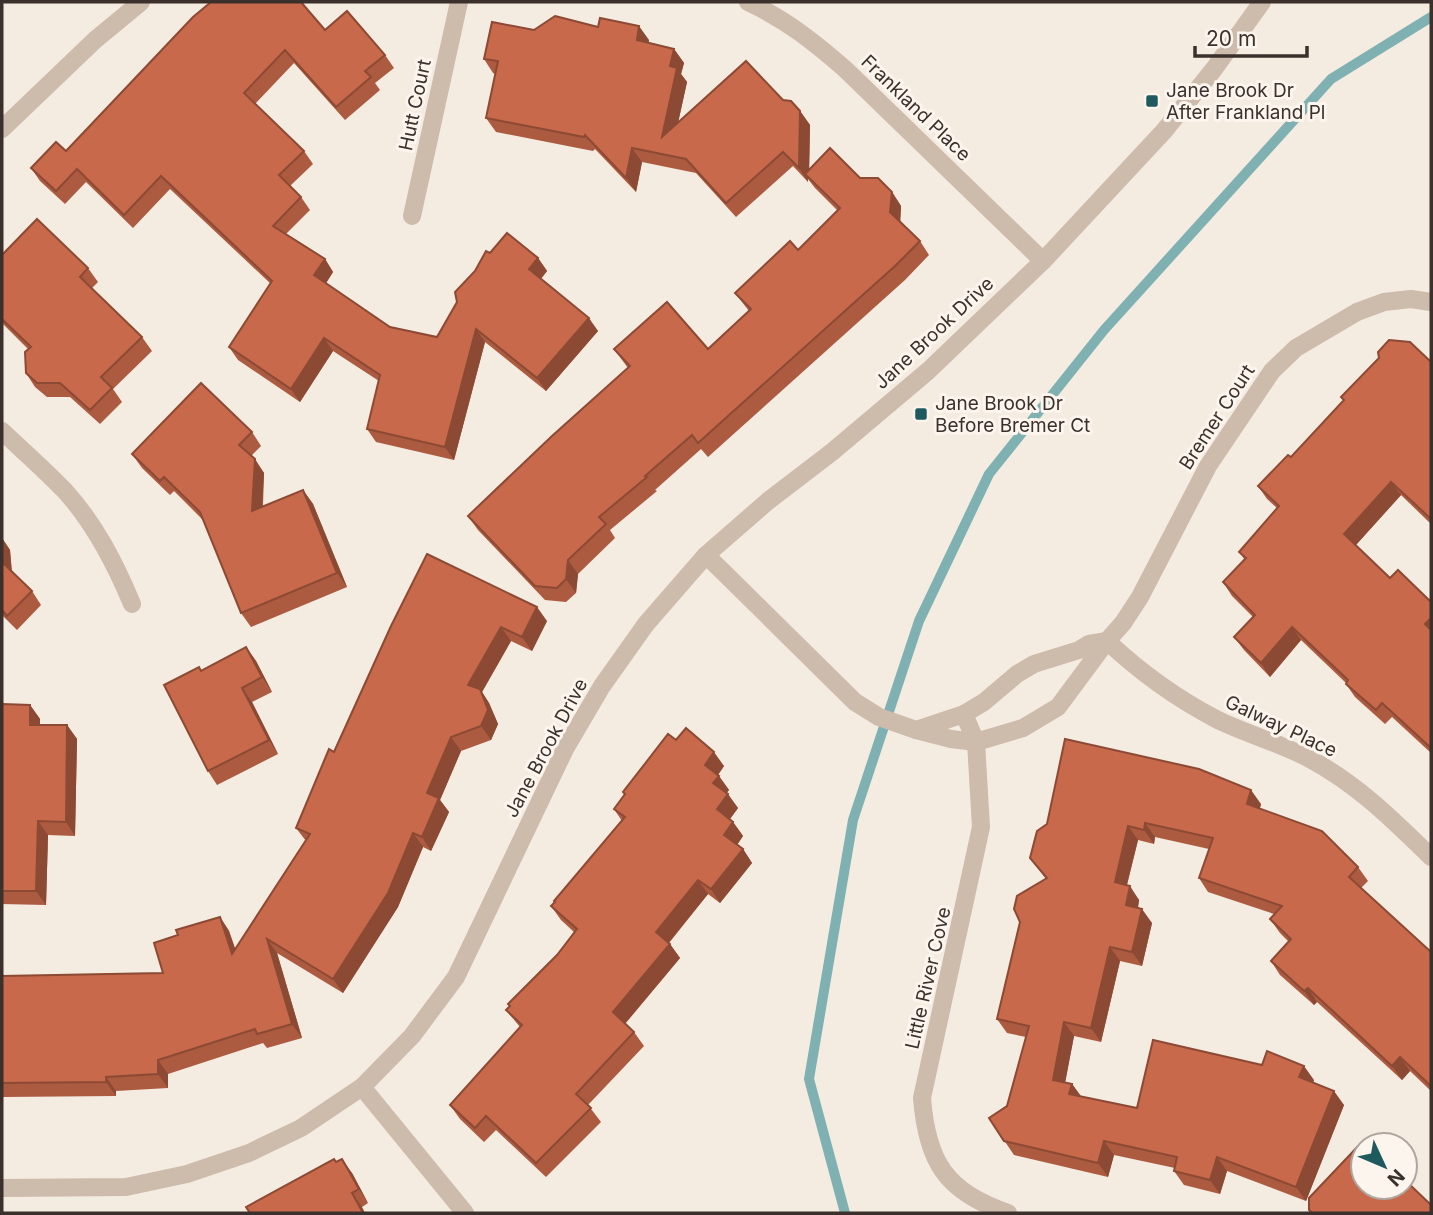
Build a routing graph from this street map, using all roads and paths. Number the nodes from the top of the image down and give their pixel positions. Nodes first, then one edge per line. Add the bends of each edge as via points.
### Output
1 (141, 2) edge
2 (459, 2) edge
3 (748, 2) edge
4 (1257, 4) edge
5 (2, 129) edge
6 (412, 216) dead end
7 (1043, 261) junction
8 (1431, 302) edge
9 (2, 431) edge
10 (706, 555) junction
11 (132, 604) dead end
12 (1107, 641) junction
13 (964, 714) junction
14 (916, 730) junction
15 (976, 742) junction
16 (1431, 857) edge
17 (362, 1087) junction
18 (2, 1188) edge
19 (465, 1213) edge
20 (1008, 1213) edge

1 - 5 street
2 - 6 street, Hutt Court
3 - 7 street, Frankland Place via 777,16 837,61
4 - 7 street, Jane Brook Drive via 1214,69 1164,131
7 - 10 street, Jane Brook Drive via 928,371
8 - 12 street, Bremer Court via 1384,302 1357,312 1296,348 1272,371 1208,466 1140,597
9 - 11 street via 65,492 94,528
10 - 14 street, Bremer Court via 855,702 879,717
10 - 17 street, Jane Brook Drive via 646,624 601,686 565,749 456,977 412,1036
12 - 13 street via 1034,664
12 - 15 street, Bremer Court via 1058,707 1023,728
12 - 16 street, Galway Place via 1145,676 1182,700 1343,779
13 - 14 street
13 - 15 street, Little River Cove
14 - 15 street, Bremer Court
15 - 20 street, Little River Cove via 981,827 922,1098 924,1130 946,1177 968,1195
17 - 18 street, Jane Brook Drive via 291,1133 187,1174 126,1187
17 - 19 street

